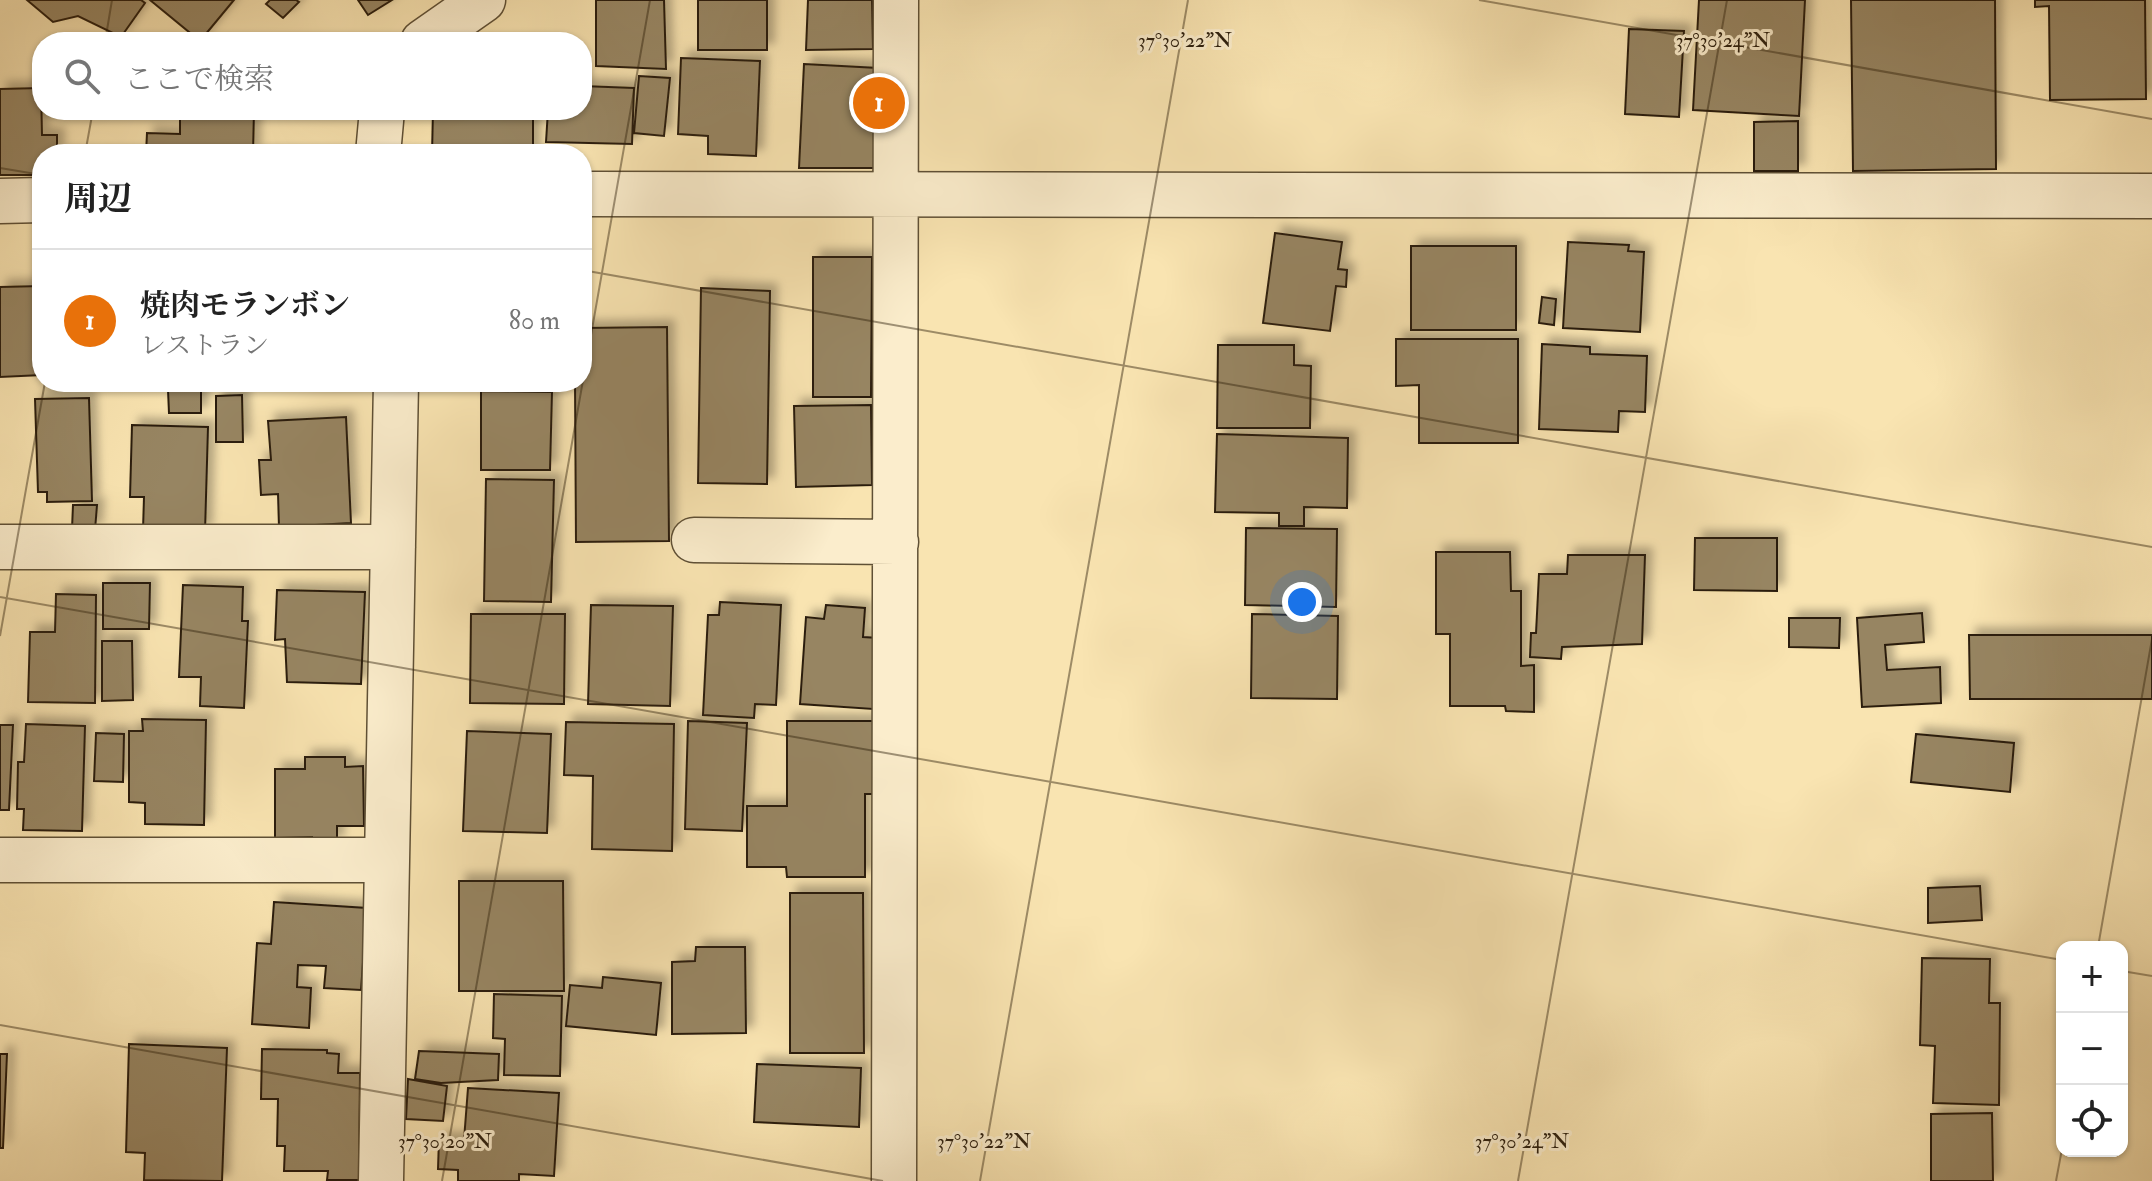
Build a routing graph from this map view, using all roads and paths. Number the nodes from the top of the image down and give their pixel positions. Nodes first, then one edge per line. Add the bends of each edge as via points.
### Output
1 (483, 0) edge
2 (896, 0) edge
3 (437, 32) edge
4 (381, 120) edge
5 (379, 144) edge
6 (898, 193) junction
7 (592, 194) edge
8 (2152, 196) edge
9 (32, 200) edge
10 (0, 201) edge
11 (396, 392) edge
12 (694, 540) dead end
13 (896, 542) junction
14 (0, 547) edge
15 (393, 547) junction
16 (0, 860) edge
17 (387, 860) junction
18 (381, 1181) edge
19 (894, 1181) edge

1 - 3 street
2 - 6 street
4 - 5 street
6 - 7 street
6 - 8 street
6 - 13 street
9 - 10 street
11 - 15 street
12 - 13 street
13 - 19 street
14 - 15 street
15 - 17 street
16 - 17 street
17 - 18 street

